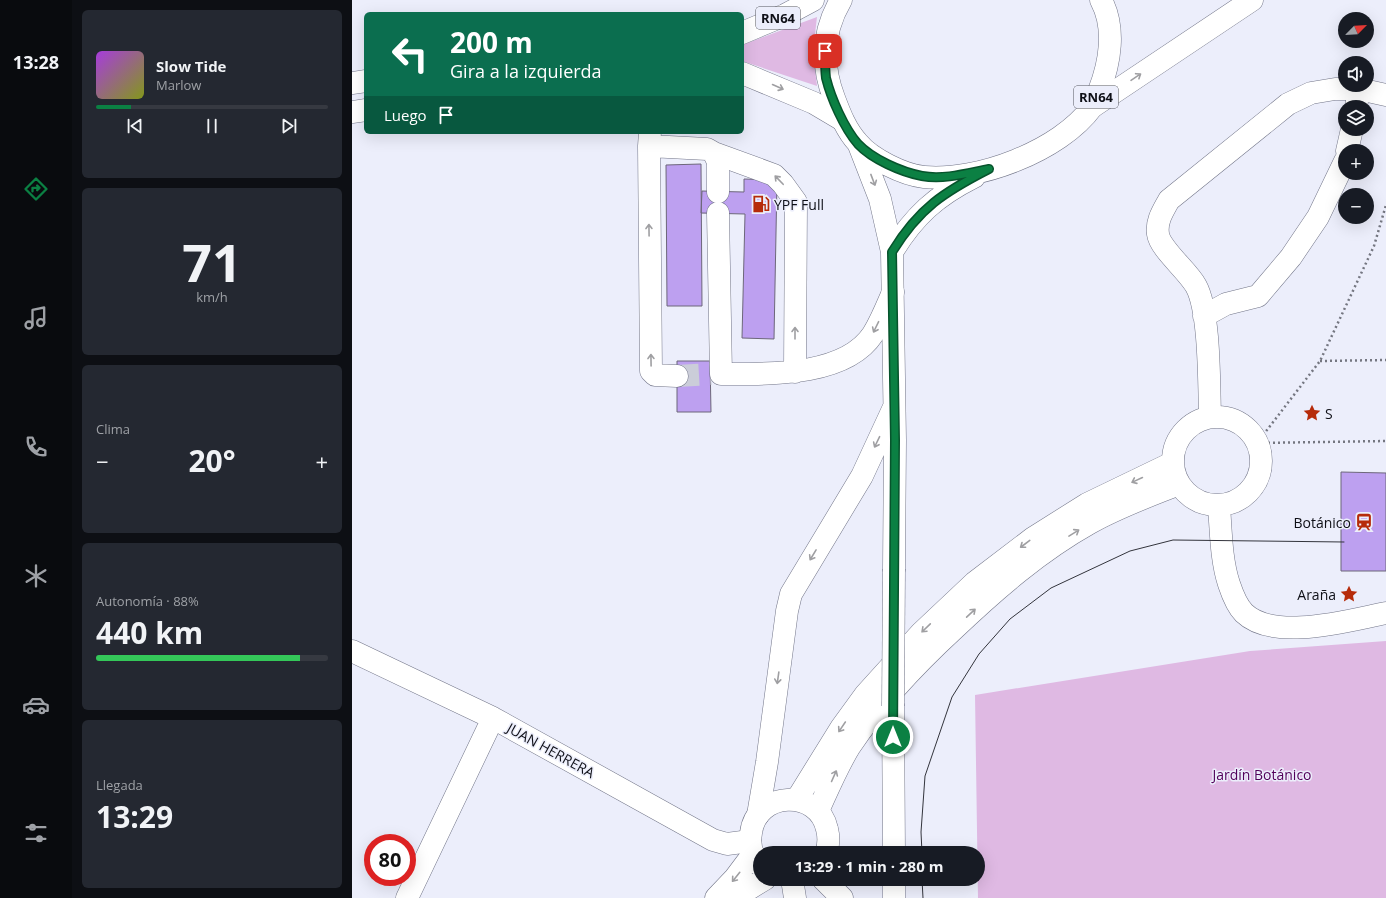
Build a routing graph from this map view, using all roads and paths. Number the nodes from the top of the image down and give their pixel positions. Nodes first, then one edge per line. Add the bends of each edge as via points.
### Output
1 (813, 0) edge
2 (841, 0) edge
3 (1101, 0) edge
4 (1252, 0) edge
5 (744, 32) edge
6 (744, 74) edge
7 (364, 81) edge
8 (352, 83) edge
9 (1386, 95) edge
10 (1358, 98) edge
11 (1092, 107) junction
12 (364, 110) edge
13 (352, 112) edge
14 (841, 119) junction
15 (649, 139) edge
16 (858, 144) junction
17 (714, 153) junction
18 (989, 169) junction
19 (1338, 175) edge
20 (718, 192) dead end
21 (1386, 205) edge
22 (718, 213) dead end
23 (892, 252) junction
24 (893, 292) junction
25 (1204, 316) junction
26 (1386, 360) edge
27 (1320, 361) junction
28 (795, 372) junction
29 (677, 376) tunnel mouth
30 (894, 407) junction
31 (1210, 416) junction
32 (1386, 441) edge
33 (1257, 443) junction
34 (1176, 474) junction
35 (1219, 506) junction
36 (1386, 613) edge
37 (352, 650) edge
38 (493, 718) junction
39 (797, 799) junction
40 (818, 811) junction
41 (758, 815) junction
42 (753, 846) edge
43 (827, 846) edge
44 (894, 846) edge
45 (753, 853) edge
46 (753, 854) edge
47 (754, 886) edge
48 (793, 886) edge
49 (830, 886) edge
50 (894, 886) edge
51 (407, 898) edge
52 (716, 898) edge
53 (734, 898) edge
54 (795, 898) edge
55 (842, 898) edge
56 (894, 898) edge

1 - 5 main road, RN64
2 - 14 main road, RN64 via 828,28 825,51 826,78
3 - 11 main road, RN64 via 1108,23 1110,44 1107,72
11 -> 4 main road, RN64
6 -> 14 main road, RN64 via 814,103
7 - 8 main road
9 - 10 main road
10 - 25 main road via 1335,89 1312,93 1288,104 1170,200 1159,218 1158,235 1196,286
11 - 18 main road, RN64 via 1066,133 1043,147 1019,159
12 - 13 main road
14 - 16 main road, RN64
15 - 17 main road via 707,149
29 -> 15 main road via 655,375 651,371
16 - 18 main road, RN64 via 882,161 923,177 948,177
16 -> 23 main road via 880,199
17 - 20 main road via 718,162
28 -> 17 main road via 796,202 774,175
18 - 23 main road via 942,195 917,216
19 - 25 main road via 1314,222 1291,257 1258,296 1226,304
21 - 27 path via 1374,246
22 - 28 main road via 716,374
23 - 24 main road
24 -> 28 main road via 873,334 856,352 844,359
24 - 30 main road
25 - 31 main road
26 - 27 path
27 - 33 path
30 -> 41 main road via 862,476 791,594
30 - 44 main road, bridge
31 - 33 main road via 1225,417 1238,422 1250,430
31 - 34 main road via 1198,420 1178,438 1174,450
32 - 33 path
33 - 35 main road via 1261,457 1260,471 1255,484 1233,503
34 - 35 main road via 1186,493 1196,500
34 -> 39 main road via 1086,504 1033,538 974,583 922,632 865,695 841,728
40 -> 34 main road via 850,746 876,711 910,673 979,605 1019,572 1090,523
35 - 36 main road via 1228,583 1245,614 1260,622 1285,628 1303,628
37 - 38 main road, JUAN HERRERA
38 - 45 main road, JUAN HERRERA via 713,840
38 - 51 main road
39 - 40 main road
39 - 41 main road via 775,801
40 - 43 main road via 826,823 829,836
41 - 42 main road via 751,827
46 -> 52 main road
47 - 53 main road
48 - 54 main road
49 - 55 main road
50 - 56 main road

